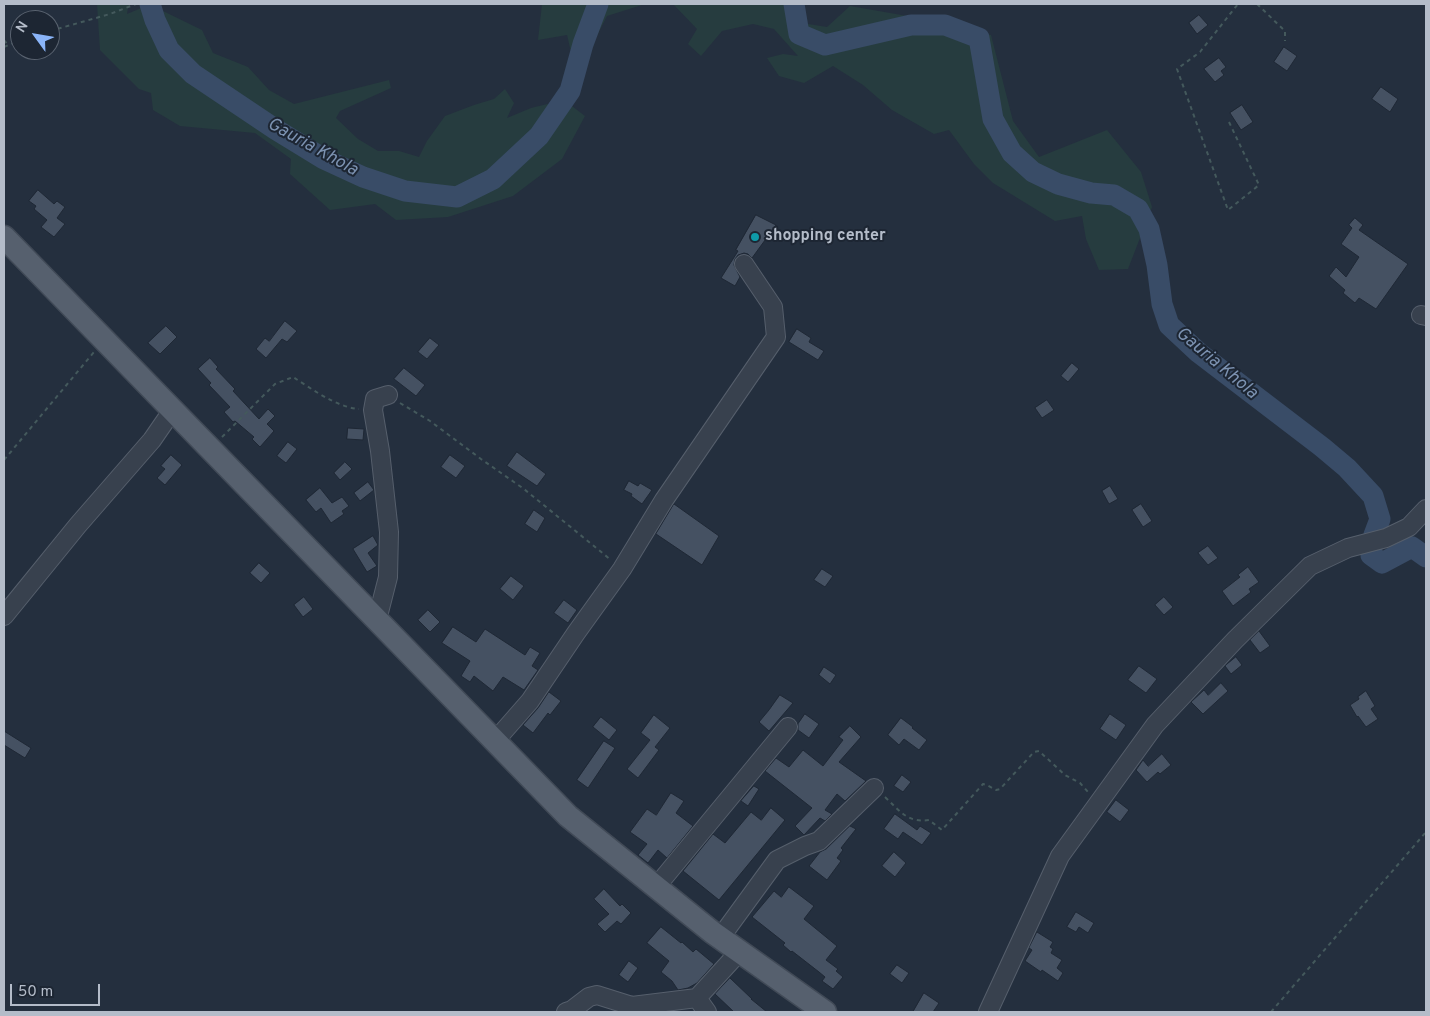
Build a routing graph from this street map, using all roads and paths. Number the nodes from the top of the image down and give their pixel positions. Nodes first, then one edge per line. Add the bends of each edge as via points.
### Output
1 (136, 4) edge
2 (1238, 4) edge
3 (1257, 4) edge
4 (60, 28) edge
5 (4, 40) edge
6 (1284, 41) dead end
7 (8, 45) joint
8 (4, 47) edge
9 (1229, 122) dead end
10 (4, 237) edge
11 (744, 264) dead end
12 (103, 340) junction
13 (388, 395) joint
14 (373, 410) junction
15 (172, 411) junction
16 (210, 450) junction
17 (4, 460) edge
18 (1426, 510) edge
19 (622, 569) junction
20 (4, 616) edge
21 (377, 620) junction
22 (788, 727) dead end
23 (495, 741) junction
24 (874, 788) joint
25 (1102, 798) junction
26 (1426, 832) edge
27 (656, 887) junction
28 (720, 938) junction
29 (740, 952) junction
30 (702, 1005) edge
31 (566, 1012) edge
32 (825, 1012) edge
33 (988, 1012) edge
34 (1271, 1012) edge

1 - 4 path
2 - 9 path via 1200,52 1177,69 1228,210 1259,185
3 - 6 path via 1285,31
5 - 7 path
7 - 8 path
10 - 12 main road
11 - 19 street via 773,307 776,337 664,500
12 - 15 main road
12 - 17 path
13 - 14 street via 375,399
13 - 19 path via 524,489
14 - 16 path via 353,408 332,400 293,377 275,384
14 - 21 street via 389,532 388,576
15 - 16 main road
15 - 20 street via 152,440
16 - 21 main road
18 - 25 street via 1410,528 1348,548 1310,566 1155,725
19 - 23 street via 530,701
21 - 23 main road
22 - 27 street
23 - 27 main road via 568,816
24 - 25 path via 909,819 929,820 942,830 983,784 1000,789 1039,750 1065,776 1080,783 1090,794
24 - 28 street via 819,841 777,860
25 - 33 street via 1060,856
26 - 34 path
27 - 28 main road
28 - 29 main road
29 - 30 street
29 - 32 main road
30 - 31 street via 632,1006 597,995

